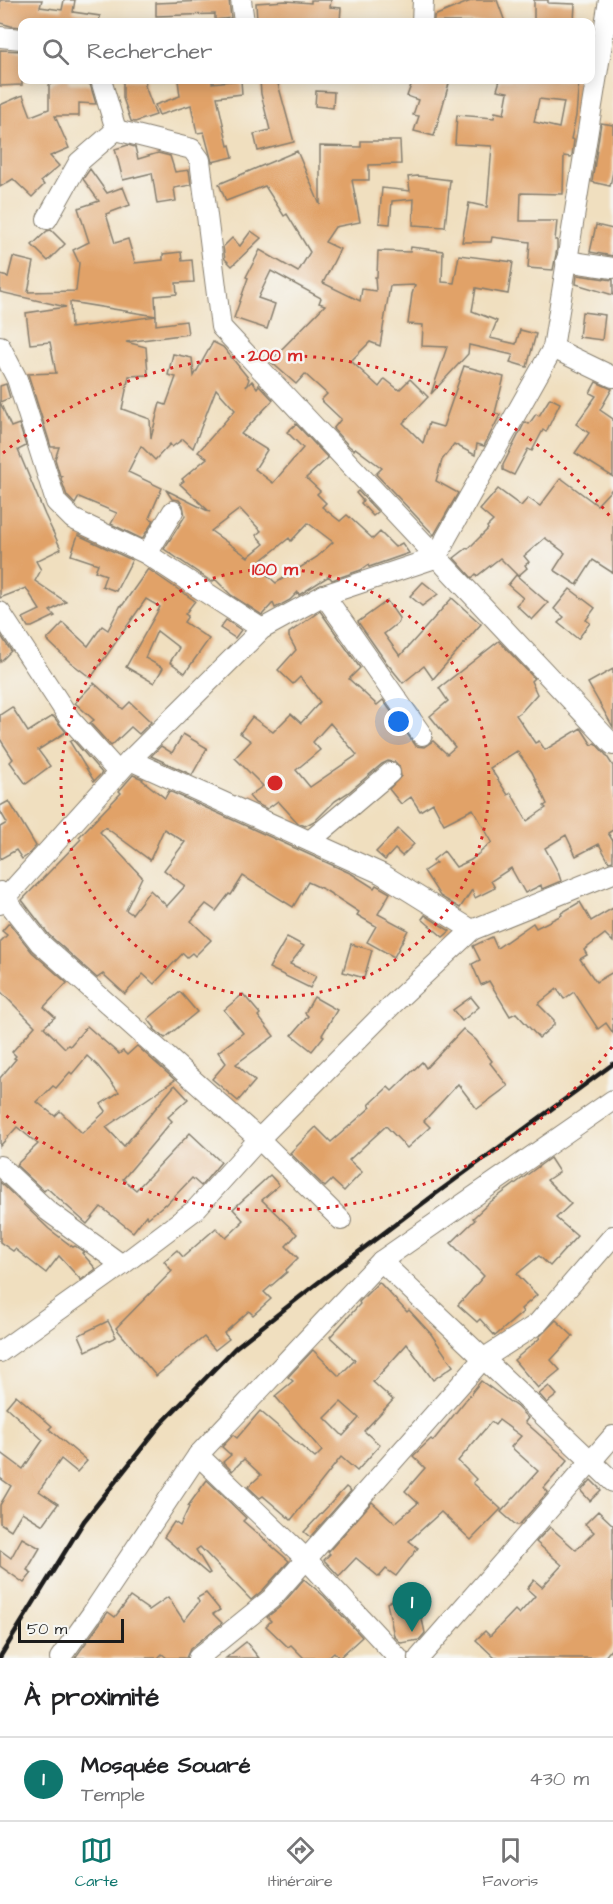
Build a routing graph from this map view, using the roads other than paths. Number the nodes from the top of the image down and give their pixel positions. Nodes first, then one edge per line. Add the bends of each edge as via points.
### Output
1 (241, 0) edge
2 (423, 0) edge
3 (609, 0) edge
4 (243, 18) edge
5 (422, 18) edge
6 (0, 37) edge
7 (18, 39) edge
8 (602, 48) edge
9 (102, 84) edge
10 (116, 130) junction
11 (47, 219) dead end
12 (566, 261) junction
13 (613, 268) edge
14 (0, 346) edge
15 (553, 348) junction
16 (613, 377) edge
17 (173, 511) dead end
18 (147, 554) junction
19 (438, 557) junction
20 (324, 595) junction
21 (0, 612) edge
22 (262, 629) junction
23 (422, 735) dead end
24 (613, 745) edge
25 (124, 766) junction
26 (390, 773) dead end
27 (310, 841) junction
28 (613, 873) edge
29 (1, 898) edge
30 (472, 930) junction
31 (613, 1100) edge
32 (259, 1139) junction
33 (0, 1166) edge
34 (341, 1220) dead end
35 (613, 1236) edge
36 (381, 1261) junction
37 (122, 1265) junction
38 (0, 1352) edge
39 (483, 1359) junction
40 (613, 1436) edge
41 (198, 1455) junction
42 (590, 1461) junction
43 (613, 1482) edge
44 (306, 1559) junction
45 (60, 1658) edge
46 (198, 1658) edge
47 (398, 1658) edge
48 (419, 1658) edge

1 - 4 street
2 - 5 street
3 - 8 street
6 - 7 street
8 - 12 street
9 - 10 street
10 - 11 street via 79,162
10 - 19 street via 192,149 200,160 221,327
12 - 13 street
12 - 15 street
14 - 18 street via 17,379 56,502 73,519
15 - 16 street
15 - 19 street
17 - 18 street
18 - 22 street
19 - 20 street
19 - 24 street
20 - 22 street
20 - 23 street
21 - 25 street via 70,719
22 - 25 street
25 - 27 street
25 - 29 street
26 - 27 street
27 - 30 street via 382,873
28 - 30 street
29 - 32 street via 40,943
30 - 32 street
31 - 36 street
32 - 34 street
32 - 37 street via 195,1210
33 - 37 street via 48,1211
35 - 39 street via 537,1324
36 - 39 street
36 - 41 street
37 - 38 street
39 - 42 street
39 - 44 street
40 - 42 street
41 - 44 street
41 - 45 street
42 - 43 street
42 - 48 street
44 - 46 street via 271,1599
44 - 47 street

